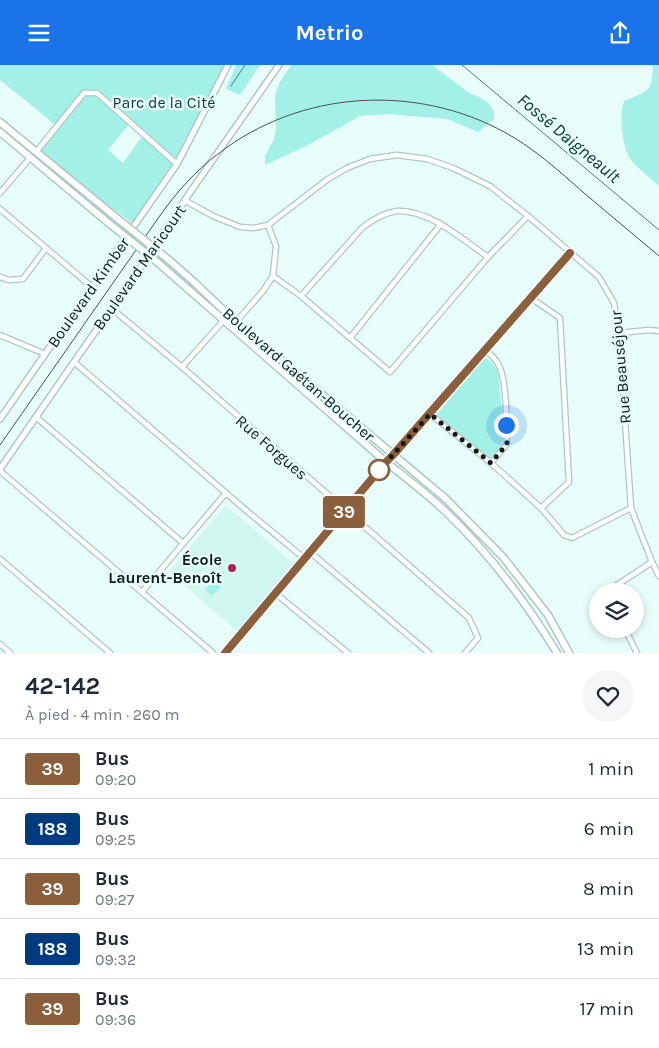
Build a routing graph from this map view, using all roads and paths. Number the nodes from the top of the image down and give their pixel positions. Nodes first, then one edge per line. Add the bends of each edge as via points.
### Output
1 (228, 65) edge
2 (279, 65) edge
3 (0, 122) edge
4 (0, 132) edge
5 (36, 152) junction
6 (30, 158) junction
7 (177, 164) junction
8 (0, 193) edge
9 (186, 201) junction
10 (0, 209) edge
11 (528, 216) junction
12 (441, 224) junction
13 (268, 225) junction
14 (46, 248) junction
15 (570, 253) junction
16 (488, 257) junction
17 (273, 276) junction
18 (0, 277) edge
19 (92, 287) junction
20 (301, 296) junction
21 (531, 298) junction
22 (111, 309) junction
23 (224, 320) junction
24 (236, 322) junction
25 (659, 331) edge
26 (619, 333) junction
27 (0, 335) edge
28 (350, 338) junction
29 (486, 350) junction
30 (45, 355) junction
31 (74, 362) junction
32 (182, 367) junction
33 (430, 414) junction
34 (36, 417) junction
35 (0, 419) edge
36 (393, 455) junction
37 (386, 462) junction
38 (491, 463) junction
39 (0, 470) edge
40 (226, 493) junction
41 (541, 508) junction
42 (631, 508) junction
43 (345, 511) junction
44 (183, 543) junction
45 (310, 552) junction
46 (304, 558) junction
47 (0, 559) edge
48 (652, 562) junction
49 (659, 576) edge
50 (620, 583) edge
51 (142, 592) junction
52 (275, 593) junction
53 (630, 638) edge
54 (0, 644) edge
55 (10, 653) edge
56 (110, 653) edge
57 (212, 653) edge
58 (225, 653) edge
59 (348, 653) edge
60 (429, 653) edge
61 (465, 653) edge
62 (557, 653) edge
63 (569, 653) edge
64 (637, 653) edge

1 - 7 street, Boulevard Kimber
2 - 9 street, Boulevard Maricourt
3 - 5 main road, Boulevard Gaétan-Boucher
4 - 6 main road, Boulevard Gaétan-Boucher
5 - 7 street via 84,93 97,93
5 - 24 main road, Boulevard Gaétan-Boucher, bridge via 169,259
6 - 8 street
6 - 23 main road, Boulevard Gaétan-Boucher, bridge
7 - 19 street, Boulevard Kimber
9 - 13 street via 240,227
9 - 22 street, Boulevard Maricourt
10 - 14 street
11 - 13 street, Rue Beauséjour via 490,186 454,168 428,159 397,155 347,167
11 - 15 street, Rue Beauséjour
11 - 16 street
12 - 16 street
12 - 20 street via 427,217 397,211 372,220 362,227
12 - 28 street
13 - 17 street via 276,246
14 - 18 street via 23,279
14 - 19 street
15 - 21 street
15 - 26 street, Rue Beauséjour via 599,277 614,303
16 - 28 street via 390,372
17 - 20 street
17 - 24 street
19 - 30 street, Boulevard Kimber
20 - 28 street
21 - 29 street
21 - 41 street via 560,317 569,482
22 - 31 street, Boulevard Maricourt
22 - 32 street, Rue Forgues
23 - 32 street
23 - 37 main road, Boulevard Gaétan-Boucher
24 - 36 main road, Boulevard Gaétan-Boucher
25 - 26 street
26 - 42 street, Rue Beauséjour
27 - 30 street
29 - 33 street
29 - 38 street via 497,362 504,380 507,444
30 - 35 street, Boulevard Kimber
31 - 34 street, Boulevard Maricourt
31 - 40 street
32 - 43 street, Rue Forgues
33 - 36 street
33 - 38 street
34 - 39 street, Boulevard Maricourt
34 - 44 street
36 - 37 street
36 - 63 main road, Boulevard Gaétan-Boucher via 446,499 503,557 548,615
37 - 43 street
37 - 62 main road, Boulevard Gaétan-Boucher via 445,511 480,548 510,583
38 - 41 street
39 - 51 street
40 - 44 street
40 - 46 street
41 - 42 street via 564,535 572,538
42 - 48 street, Rue Beauséjour
43 - 45 street
43 - 61 street, Rue Forgues via 469,618 478,638
44 - 51 street
45 - 46 street
45 - 60 street
46 - 52 street
47 - 56 street
48 - 49 street, Rue Beauséjour
48 - 50 street
51 - 57 street
52 - 58 street
52 - 59 street
53 - 64 street
54 - 55 street

